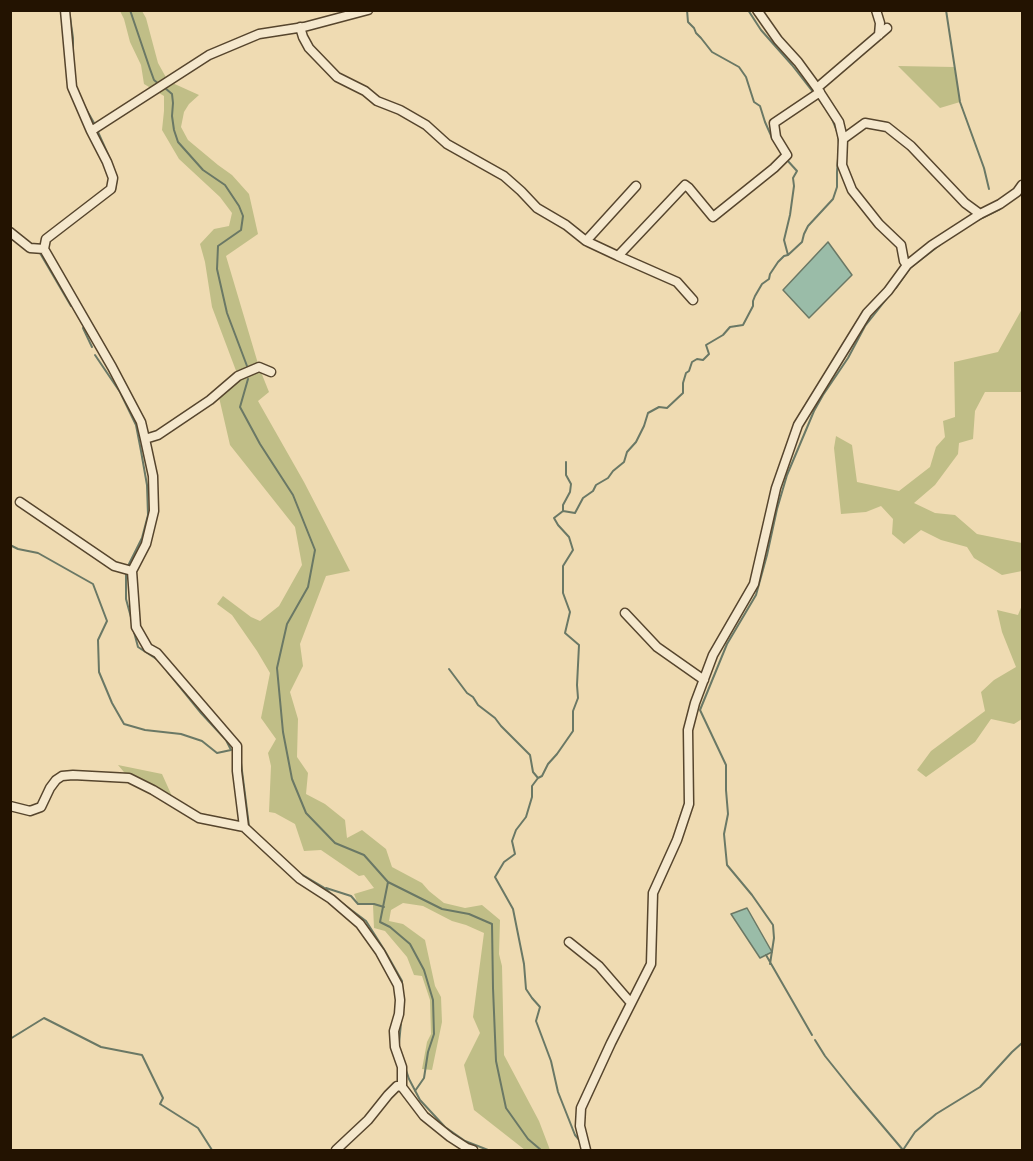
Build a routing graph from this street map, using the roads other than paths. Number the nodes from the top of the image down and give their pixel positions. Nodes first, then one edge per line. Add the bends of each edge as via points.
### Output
1 (64, 10) edge
2 (368, 10) edge
3 (757, 10) edge
4 (876, 10) edge
5 (300, 27) junction
6 (887, 28) dead end
7 (879, 35) junction
8 (818, 90) junction
9 (91, 131) junction
10 (843, 139) junction
11 (1023, 185) edge
12 (636, 186) dead end
13 (981, 214) junction
14 (10, 232) edge
15 (586, 241) junction
16 (44, 249) junction
17 (618, 256) junction
18 (907, 265) junction
19 (693, 300) dead end
20 (271, 372) dead end
21 (146, 439) junction
22 (20, 502) dead end
23 (132, 571) junction
24 (625, 613) dead end
25 (704, 680) junction
26 (10, 806) edge
27 (244, 827) junction
28 (569, 942) dead end
29 (631, 1003) junction
30 (402, 1087) junction
31 (336, 1150) edge
32 (473, 1150) edge
33 (586, 1150) edge

1 - 9 street via 72,87
2 - 5 street
3 - 8 street
4 - 7 street
5 - 9 street via 260,34 209,55
5 - 15 street via 309,48 337,77 426,124 447,144 504,176 537,208
6 - 7 street
7 - 8 street
8 - 10 street via 839,122
8 - 17 street via 774,123 776,137 786,155 774,168 713,217 684,185
9 - 16 street via 108,162 113,178 111,189 46,239
10 - 13 street via 865,123 887,126
10 - 18 street via 842,165 852,190 901,246
11 - 13 street
12 - 15 street
13 - 18 street
14 - 16 street via 30,248
15 - 17 street
16 - 21 street via 112,367
17 - 19 street via 676,282
18 - 25 street via 867,313 798,425 776,488 754,584 713,655
20 - 21 street via 259,367 238,376 210,400
21 - 23 street via 154,511 146,544
22 - 23 street via 114,566
23 - 27 street via 136,627 148,648 157,652 237,746
24 - 25 street via 657,647
25 - 29 street via 688,730 689,804 653,893 651,964
26 - 27 street via 30,811 41,807 50,788 62,776 129,778 199,818
27 - 30 street via 300,879 360,924 380,952 398,985 400,1000 394,1031
28 - 29 street via 599,966
29 - 33 street via 581,1108 580,1126
30 - 31 street via 397,1086
30 - 32 street via 424,1116

